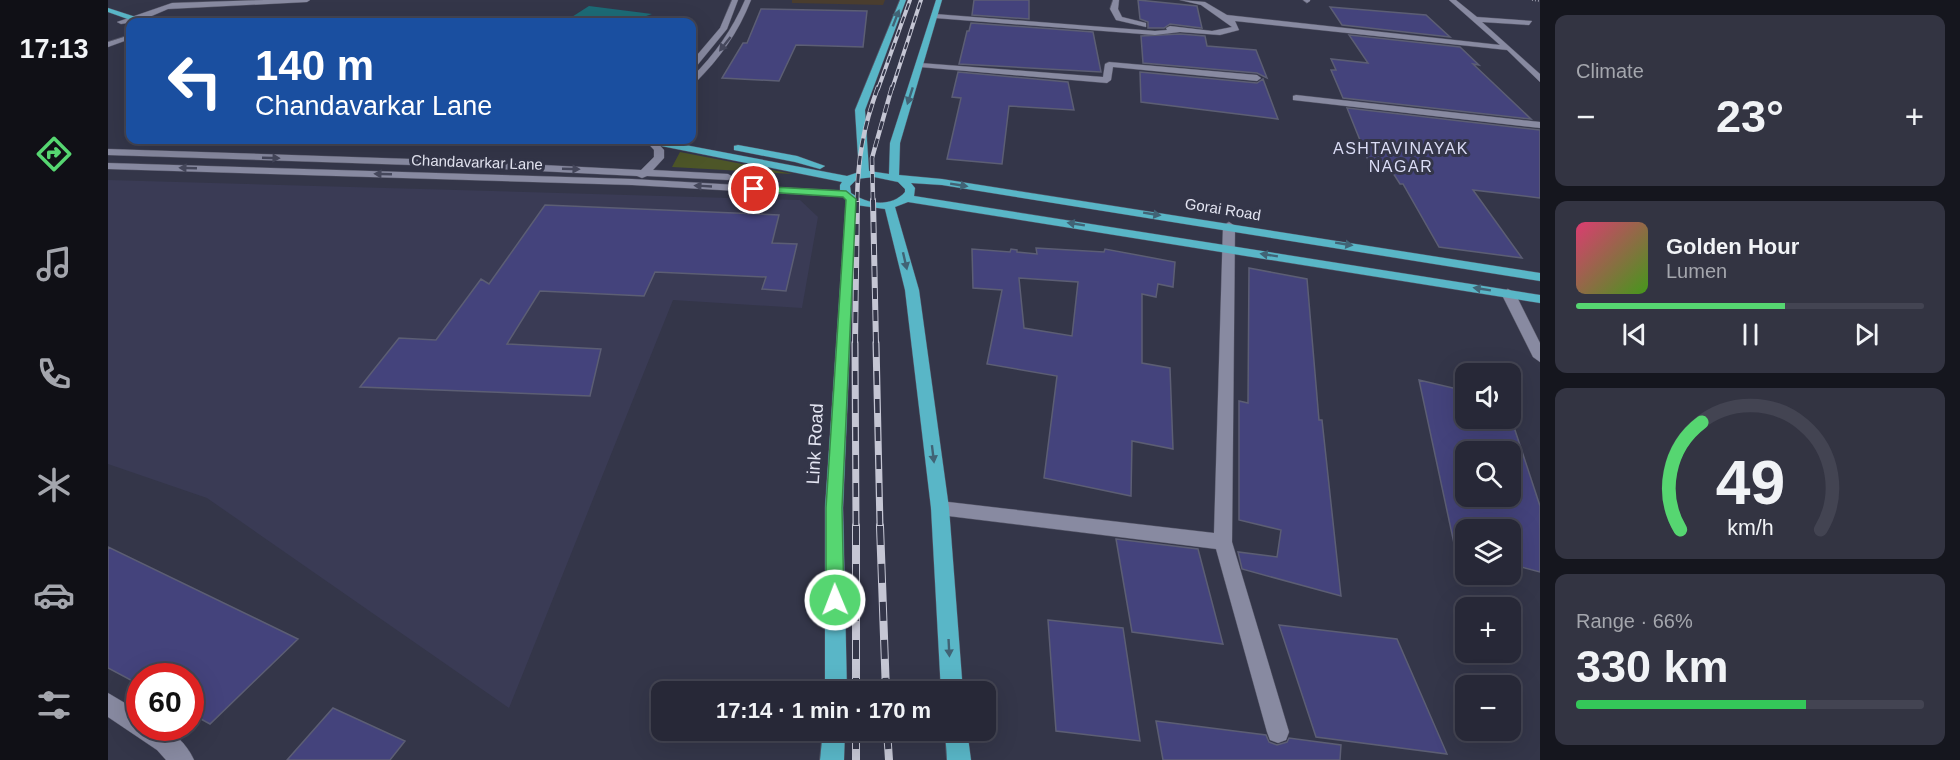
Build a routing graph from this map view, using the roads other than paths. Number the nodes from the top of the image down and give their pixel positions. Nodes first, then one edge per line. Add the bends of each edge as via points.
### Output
1 (183, 0) edge
2 (307, 0) edge
3 (735, 0) edge
4 (748, 0) edge
5 (903, 0) edge
6 (939, 0) edge
7 (1116, 0) edge
8 (1183, 0) edge
9 (1452, 0) edge
10 (165, 8) junction
11 (108, 10) edge
12 (935, 16) junction
13 (1222, 17) junction
14 (131, 18) edge
15 (146, 18) edge
16 (108, 19) edge
17 (1473, 19) junction
18 (121, 22) junction
19 (126, 22) edge
20 (1529, 23) dead end
21 (126, 24) edge
22 (1177, 31) junction
23 (126, 38) edge
24 (108, 45) edge
25 (1509, 48) junction
26 (696, 61) edge
27 (920, 65) junction
28 (696, 77) edge
29 (1257, 78) dead end
30 (1540, 79) edge
31 (1296, 98) dead end
32 (1540, 125) edge
33 (696, 140) edge
34 (652, 144) edge
35 (666, 144) edge
36 (108, 152) edge
37 (108, 166) edge
38 (647, 172) junction
39 (897, 178) junction
40 (632, 182) junction
41 (851, 185) junction
42 (907, 198) junction
43 (889, 205) junction
44 (1229, 226) junction
45 (1230, 249) junction
46 (1540, 277) edge
47 (1508, 293) junction
48 (1540, 299) edge
49 (1540, 357) edge
50 (940, 508) junction
51 (1223, 542) junction
52 (836, 681) edge
53 (951, 681) edge
54 (108, 704) edge
55 (126, 716) edge
56 (1278, 732) dead end
57 (164, 741) edge
58 (833, 741) edge
59 (957, 741) edge
60 (182, 760) edge
61 (832, 760) edge
62 (959, 760) edge

1 - 10 street
2 - 10 street
3 - 26 street via 723,29
4 -> 28 street via 736,31
41 -> 5 main road, Link Road via 860,110
6 - 12 main road
7 - 22 street via 1114,9 1119,18
8 - 13 street via 1203,3
9 - 17 street
10 - 15 street
11 - 14 main road
12 - 22 street via 1155,33
12 - 27 main road
13 - 22 street via 1236,28 1211,33
13 - 25 street
16 - 18 main road
17 - 20 street
17 - 25 street
18 - 19 street
18 - 21 main road
23 - 24 street
25 - 30 street
27 - 29 street via 1107,80 1109,64
27 -> 39 main road via 895,143
31 - 32 street
33 - 41 main road via 797,159
34 - 38 street via 659,150 659,158
35 - 41 main road
36 -> 38 street, Chandavarkar Lane
40 -> 37 street, Chandavarkar Lane
38 - 40 street
38 - 41 street, Chandavarkar Lane
39 - 41 main road, Gorai Road
39 - 42 main road via 910,188
39 -> 44 main road, Gorai Road
41 -> 40 street, Chandavarkar Lane
41 - 43 main road via 868,205
41 - 52 main road, Link Road via 834,508
42 - 43 main road
45 -> 42 main road
43 -> 50 main road via 912,290
44 - 45 street
44 -> 46 main road, Gorai Road
47 -> 45 main road
45 - 51 street
47 - 48 main road
47 - 49 street
50 - 51 street
50 -> 53 main road
51 - 56 street
54 - 55 street
57 - 60 street
58 - 61 main road
59 - 62 main road

